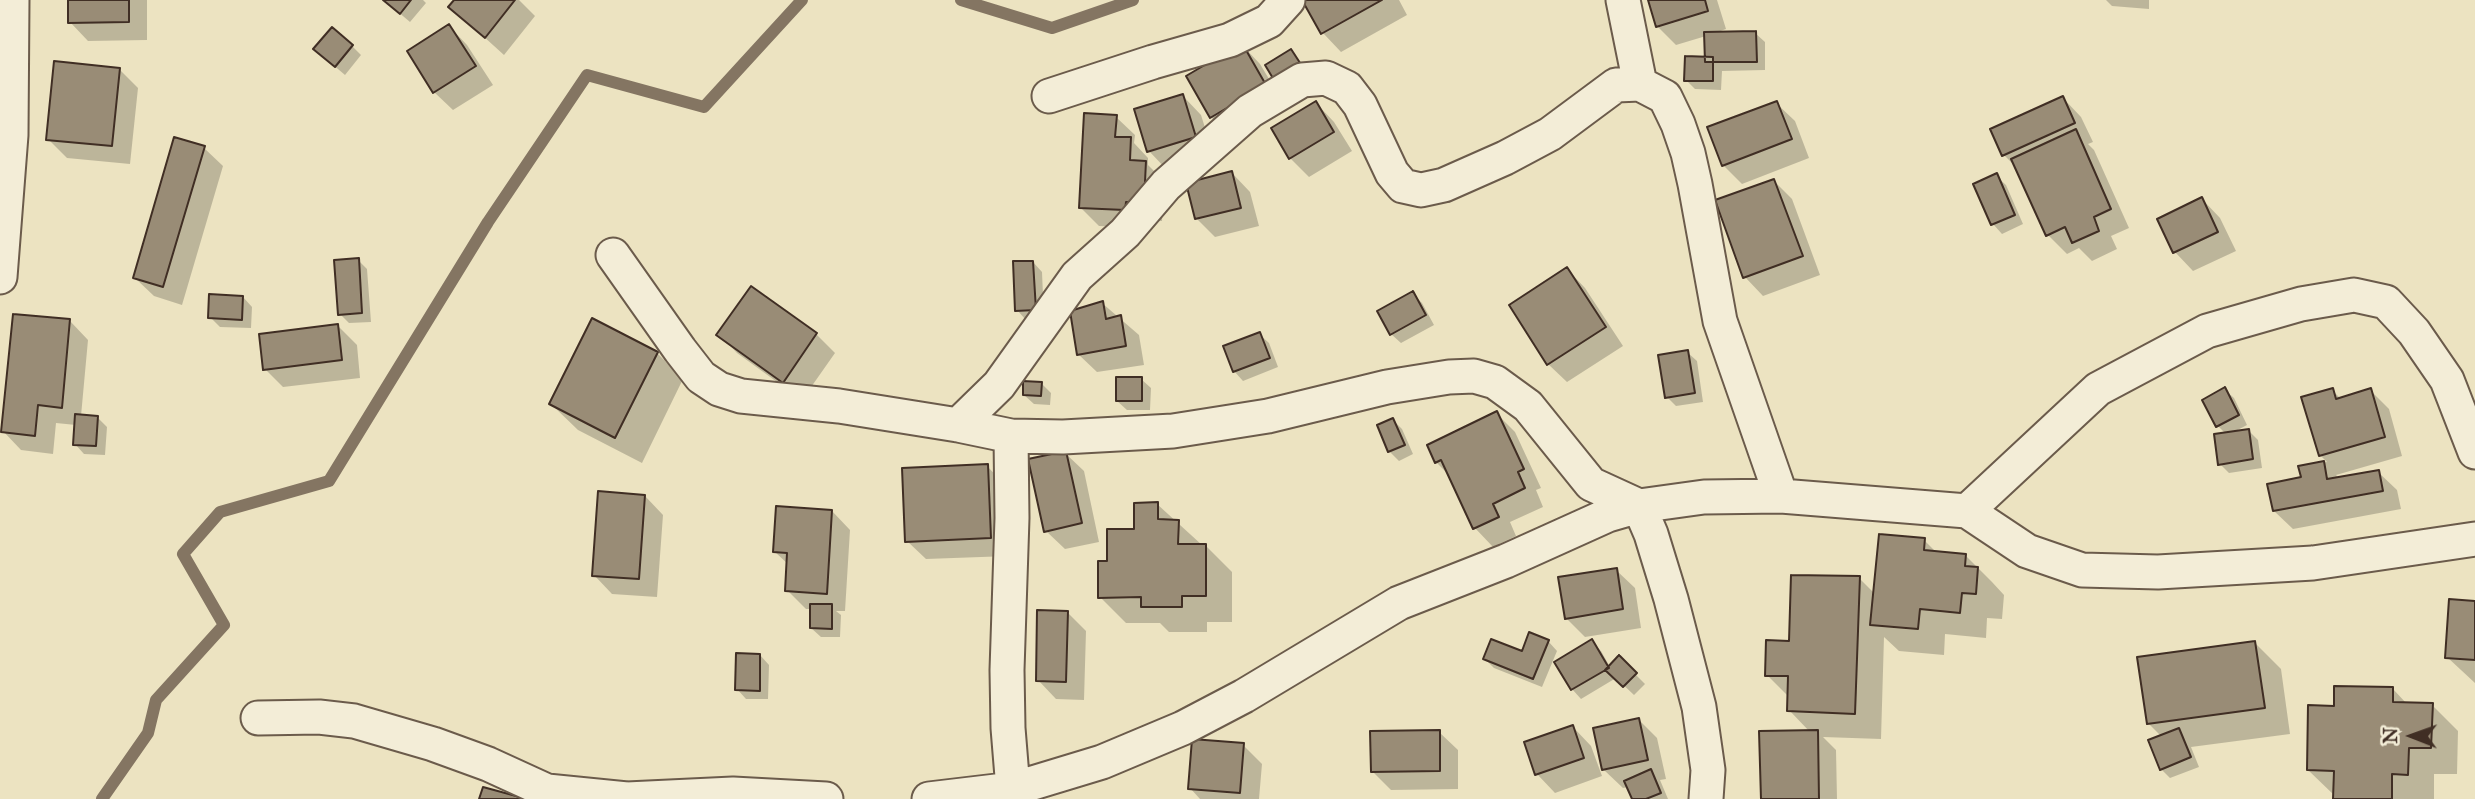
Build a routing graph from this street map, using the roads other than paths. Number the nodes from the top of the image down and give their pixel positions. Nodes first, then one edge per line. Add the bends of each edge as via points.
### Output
1 (12, 0) edge
2 (1288, 0) edge
3 (1623, 0) edge
4 (1640, 84) junction
5 (1049, 96) dead end
6 (613, 255) dead end
7 (0, 277) edge
8 (958, 425) junction
9 (1011, 436) junction
10 (2475, 452) edge
11 (1781, 496) junction
12 (1639, 506) junction
13 (1968, 511) junction
14 (2475, 539) edge
15 (258, 718) dead end
16 (1013, 789) junction
17 (825, 799) edge
18 (929, 799) edge
19 (1706, 799) edge

1 - 7 street via 10,135
2 - 5 street via 1269,22 1230,40
3 - 4 street
4 - 8 street via 1616,85 1550,134 1444,185 1420,190 1403,187 1392,173 1348,88 1326,78 1302,80 1250,111 1166,185 1125,233 1077,276 999,385
4 - 11 street via 1665,97 1688,153 1720,321
6 - 8 street via 701,377 719,389 741,396
8 - 9 street
9 - 12 street via 1173,431 1268,416 1387,387 1474,376 1495,382 1528,406 1591,484
9 - 16 street via 1007,670
10 - 13 street via 2447,380 2414,332 2386,302 2354,295 2301,304 2207,331 2098,389
11 - 12 street via 1704,497
11 - 13 street
12 - 16 street via 1399,603 1183,728 1102,762
12 - 19 street via 1671,599 1699,707 1708,770
13 - 14 street via 2027,551 2082,570 2158,572 2313,563
15 - 17 street via 354,721 433,744 547,791 627,799 733,794
16 - 18 street

